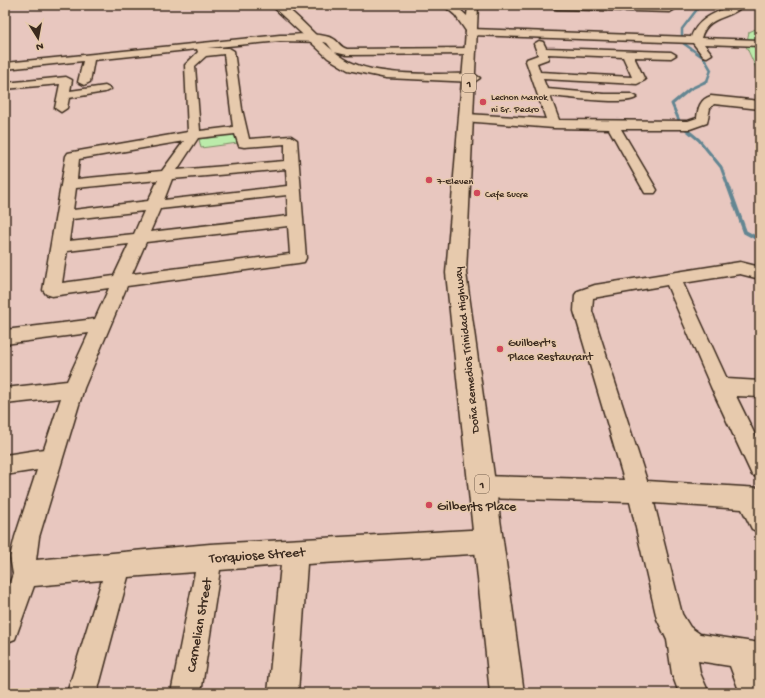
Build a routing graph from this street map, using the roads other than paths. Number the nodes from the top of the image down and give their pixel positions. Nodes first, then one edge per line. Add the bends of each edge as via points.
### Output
1 (276, 5) edge
2 (448, 5) edge
3 (473, 5) edge
4 (740, 5) edge
5 (557, 6) edge
6 (670, 9) dead end
7 (471, 31) junction
8 (534, 35) junction
9 (570, 36) junction
10 (313, 38) junction
11 (695, 40) junction
12 (760, 43) edge
13 (202, 49) junction
14 (542, 50) junction
15 (470, 51) junction
16 (627, 54) junction
17 (707, 54) dead end
18 (671, 55) dead end
19 (89, 57) junction
20 (64, 60) junction
21 (10, 65) edge
22 (537, 75) junction
23 (474, 78) dead end
24 (56, 81) junction
25 (622, 81) junction
26 (84, 82) dead end
27 (5, 86) edge
28 (105, 89) dead end
29 (543, 92) junction
30 (63, 95) junction
31 (760, 105) edge
32 (61, 108) dead end
33 (467, 118) junction
34 (554, 124) junction
35 (613, 125) junction
36 (239, 130) junction
37 (194, 135) junction
38 (293, 164) junction
39 (167, 175) junction
40 (69, 184) junction
41 (294, 190) junction
42 (650, 190) dead end
43 (153, 205) junction
44 (65, 214) junction
45 (296, 220) junction
46 (139, 238) junction
47 (60, 247) junction
48 (760, 274) edge
49 (673, 279) junction
50 (121, 282) junction
51 (102, 325) junction
52 (5, 337) edge
53 (74, 388) junction
54 (721, 388) junction
55 (760, 390) edge
56 (5, 396) edge
57 (50, 458) junction
58 (5, 465) edge
59 (760, 468) edge
60 (482, 487) junction
61 (639, 491) junction
62 (754, 499) edge
63 (760, 522) edge
64 (488, 541) junction
65 (294, 552) junction
66 (210, 557) junction
67 (120, 565) junction
68 (26, 574) junction
69 (5, 629) edge
70 (680, 638) junction
71 (749, 656) edge
72 (82, 693) edge
73 (186, 693) edge
74 (283, 693) edge
75 (507, 693) edge
76 (694, 693) edge
77 (755, 693) edge

1 - 10 main road via 297,21
2 - 7 main road via 459,12
3 - 7 main road, Doña Remedios Trinidad Highway / 1
4 - 11 street via 711,18 699,28
5 - 6 street
5 - 9 street
7 - 8 street
7 - 15 main road, Doña Remedios Trinidad Highway / 1
8 - 9 street
8 - 14 street
9 - 11 street
10 - 13 street via 280,38
10 - 15 street via 331,40 338,50 347,52
10 - 23 main road via 342,63 355,69 386,74
11 - 12 street
11 - 17 street
13 - 19 street
13 - 36 street via 228,51 234,79
13 - 37 street via 190,65
14 - 16 street
14 - 22 street via 544,57 531,61
15 - 33 main road, Doña Remedios Trinidad Highway / 1
16 - 18 street
16 - 25 street via 640,80
19 - 20 street
19 - 26 street
20 - 21 street
20 - 24 street
21 - 27 street
22 - 25 street
22 - 29 street
24 - 27 street
24 - 30 street via 66,80
25 - 29 street via 633,102
28 - 30 street
29 - 34 street
30 - 32 street
31 - 35 street via 711,100 704,107 703,120 690,125
33 - 34 street
33 - 60 main road, Doña Remedios Trinidad Highway / 1 via 456,272
34 - 35 street
35 - 42 street
36 - 37 street
36 - 38 street via 244,143 291,140
37 - 39 street
37 - 40 street via 73,156
38 - 39 street
38 - 41 street
39 - 40 street
39 - 43 street
40 - 44 street
41 - 43 street
41 - 45 street
43 - 44 street
43 - 46 street
44 - 47 street
45 - 46 street
45 - 50 street via 298,258
46 - 47 street
46 - 50 street
47 - 50 street via 52,290
48 - 49 street via 740,268
49 - 54 street
49 - 61 street via 584,295 583,311
50 - 51 street
51 - 52 street
51 - 53 street
53 - 56 street
53 - 57 street
54 - 55 street
54 - 59 street
57 - 58 street
57 - 68 street via 26,537 23,557
60 - 61 street
60 - 64 main road, Doña Remedios Trinidad Highway / 1
61 - 62 street
61 - 70 street via 670,619
62 - 63 street
64 - 65 street, Torquiose Street
64 - 75 main road, Doña Remedios Trinidad Highway / 1
65 - 66 street, Torquiose Street
65 - 74 street
66 - 67 street, Torquiose Street
66 - 73 street, Carnelian Street
67 - 68 street, Torquiose Street
67 - 72 street
68 - 69 street
70 - 71 street via 696,648
70 - 76 street via 686,674
71 - 77 street

